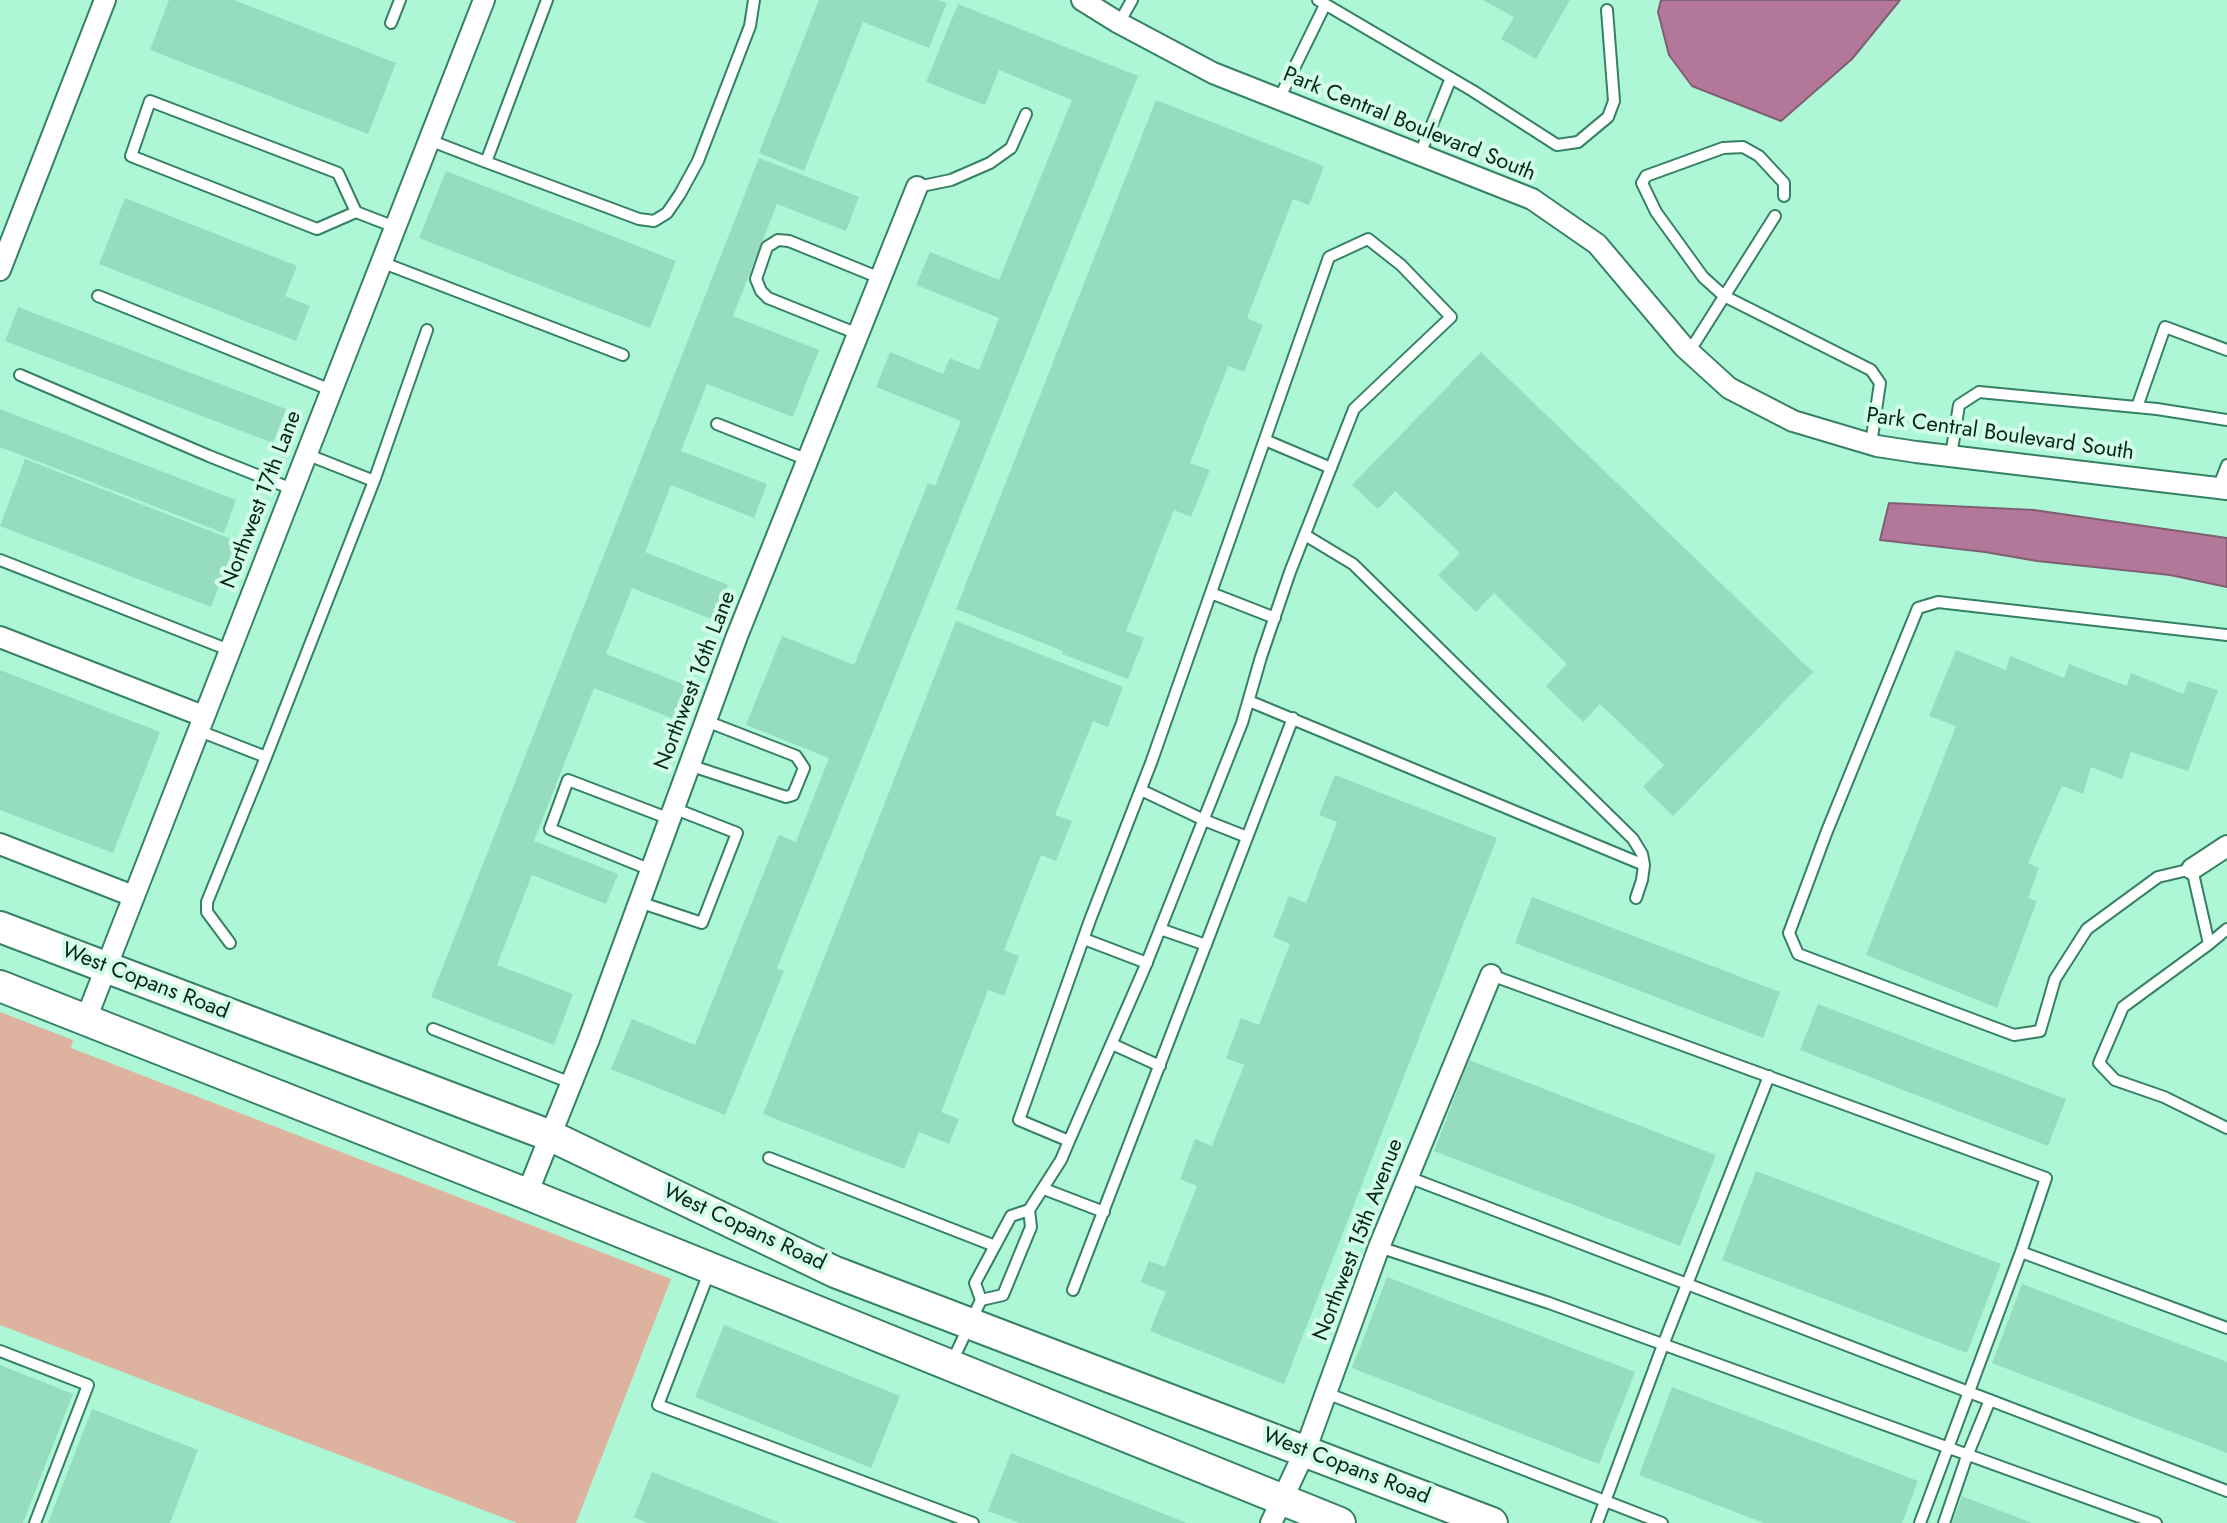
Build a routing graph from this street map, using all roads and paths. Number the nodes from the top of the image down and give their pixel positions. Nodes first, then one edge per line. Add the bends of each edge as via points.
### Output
1 (105, 0) edge
2 (400, 0) edge
3 (484, 0) edge
4 (547, 0) edge
5 (754, 0) edge
6 (1082, 0) edge
7 (1132, 0) edge
8 (1322, 2) edge
9 (1607, 10) dead end
10 (391, 23) dead end
11 (1119, 23) junction
12 (1451, 78) junction
13 (1279, 99) junction
14 (1026, 114) dead end
15 (429, 140) junction
16 (1420, 154) junction
17 (486, 162) junction
18 (917, 187) joint
19 (1784, 196) dead end
20 (356, 212) junction
21 (1775, 216) dead end
22 (395, 227) junction
23 (381, 262) junction
24 (0, 270) edge
25 (880, 278) junction
26 (98, 296) dead end
27 (1724, 296) junction
28 (427, 330) dead end
29 (858, 334) junction
30 (2227, 350) edge
31 (1689, 352) junction
32 (623, 355) dead end
33 (20, 375) dead end
34 (331, 390) junction
35 (2137, 407) junction
36 (2227, 420) edge
37 (717, 424) dead end
38 (1265, 440) junction
39 (1871, 444) junction
40 (306, 454) junction
41 (1951, 456) junction
42 (808, 460) junction
43 (2227, 465) edge
44 (1331, 468) junction
45 (374, 481) junction
46 (2223, 488) edge
47 (292, 489) junction
48 (1305, 535) junction
49 (0, 560) edge
50 (1211, 593) junction
51 (1275, 618) junction
52 (2227, 635) edge
53 (0, 637) edge
54 (229, 650) junction
55 (1249, 701) junction
56 (1293, 718) junction
57 (706, 721) junction
58 (200, 723) junction
59 (266, 757) junction
60 (689, 765) junction
61 (1141, 790) junction
62 (672, 813) junction
63 (1204, 820) junction
64 (1247, 837) junction
65 (0, 844) edge
66 (2227, 846) edge
67 (1644, 865) junction
68 (2192, 869) junction
69 (651, 870) junction
70 (133, 896) junction
71 (1636, 898) dead end
72 (639, 902) junction
73 (0, 927) edge
74 (1160, 929) junction
75 (2227, 929) edge
76 (1084, 939) junction
77 (230, 943) dead end
78 (2209, 944) junction
79 (1206, 945) junction
80 (1147, 963) junction
81 (106, 967) junction
82 (1491, 975) joint
83 (0, 986) edge
84 (86, 1019) junction
85 (433, 1029) dead end
86 (1112, 1044) junction
87 (1160, 1066) junction
88 (1769, 1076) junction
89 (571, 1083) junction
90 (2227, 1128) edge
91 (551, 1136) junction
92 (1069, 1141) junction
93 (769, 1158) dead end
94 (1408, 1177) junction
95 (1044, 1189) junction
96 (527, 1194) junction
97 (1029, 1210) junction
98 (1104, 1212) junction
99 (995, 1246) junction
100 (1379, 1247) junction
101 (2021, 1252) junction
102 (710, 1268) junction
103 (1687, 1284) junction
104 (1073, 1290) dead end
105 (976, 1312) junction
106 (2227, 1328) edge
107 (1663, 1345) junction
108 (0, 1351) edge
109 (950, 1366) junction
110 (1968, 1391) junction
111 (1326, 1393) junction
112 (1990, 1400) junction
113 (1947, 1449) junction
114 (1305, 1451) junction
115 (1967, 1456) junction
116 (2227, 1491) edge
117 (1606, 1501) junction
118 (1276, 1512) edge
119 (35, 1523) edge
120 (973, 1523) edge
121 (1340, 1523) edge
122 (1492, 1523) edge
123 (1597, 1523) edge
124 (1662, 1523) edge
125 (1920, 1523) edge
126 (1944, 1523) edge
127 (2156, 1523) edge

1 - 24 street
2 - 10 lane
3 - 15 street, Northwest 17th Lane
4 - 17 lane
5 - 17 lane via 750,26 698,161 667,213 654,221
6 - 11 street, Park Central Boulevard South
7 - 11 lane
8 - 12 lane
8 - 13 lane
9 - 12 lane via 1614,101 1608,117 1578,142 1557,145
11 - 13 street, Park Central Boulevard South via 1213,73
12 - 16 lane
13 - 16 street, Park Central Boulevard South
14 - 18 lane via 1011,148 990,163
15 - 17 lane
15 - 22 street, Northwest 17th Lane
16 - 31 street, Park Central Boulevard South via 1532,199 1597,244
18 - 25 street, Northwest 16th Lane
19 - 27 lane via 1784,183 1743,147 1723,148 1646,176 1642,183 1656,212 1703,277
20 - 20 lane via 338,173 150,101 131,156 317,229
20 - 22 lane
21 - 27 lane
22 - 23 street, Northwest 17th Lane
23 - 32 lane
23 - 34 street, Northwest 17th Lane
25 - 29 street, Northwest 16th Lane
25 - 29 lane via 789,241 767,247 756,279 768,298
26 - 34 lane
27 - 31 lane
27 - 39 lane via 1871,370 1880,383
28 - 45 lane
29 - 42 street, Northwest 16th Lane
30 - 35 lane via 2165,327
31 - 39 street, Park Central Boulevard South via 1729,388 1793,421
33 - 47 lane
34 - 40 street, Northwest 17th Lane
35 - 36 lane
35 - 41 lane via 1979,392 1959,405
37 - 42 lane
38 - 44 lane
38 - 44 lane via 1329,257 1368,239 1451,317 1354,409
38 - 50 lane
39 - 41 street, Park Central Boulevard South
40 - 45 lane
40 - 47 street, Northwest 17th Lane
41 - 46 street, Park Central Boulevard South
42 - 57 street, Northwest 16th Lane
43 - 46 lane
44 - 48 lane
45 - 59 lane
47 - 54 street, Northwest 17th Lane
48 - 51 lane
48 - 67 lane via 1353,564 1633,839
49 - 54 lane
50 - 51 lane
50 - 61 lane
51 - 55 lane
52 - 68 lane via 1938,602 1918,608 1789,933 1798,954 2014,1035 2040,1031 2055,979 2087,929 2158,877
53 - 58 street
54 - 58 street, Northwest 17th Lane
55 - 56 lane
55 - 63 lane
56 - 64 lane
56 - 67 lane
57 - 60 street, Northwest 16th Lane
57 - 60 lane via 796,756 804,768 793,795 786,797
58 - 59 lane
58 - 70 street, Northwest 17th Lane
59 - 77 lane via 207,902 207,912
60 - 62 street, Northwest 16th Lane
61 - 63 lane
61 - 76 lane
62 - 69 street, Northwest 16th Lane
62 - 69 lane via 568,780 559,804 550,829
62 - 72 lane via 737,833 702,923
63 - 64 lane
63 - 74 lane
64 - 79 lane
65 - 70 street
66 - 68 street
67 - 71 lane
68 - 78 lane
69 - 72 street, Northwest 16th Lane
70 - 81 street, Northwest 17th Lane
72 - 89 street, Northwest 16th Lane
73 - 81 main road, West Copans Road
74 - 79 lane
74 - 80 lane
75 - 78 lane
76 - 80 lane
76 - 92 lane via 1019,1120
78 - 90 lane via 2123,1007 2099,1063 2115,1080
79 - 87 lane
80 - 86 lane
81 - 84 street, Northwest 17th Lane
81 - 91 main road, West Copans Road
82 - 88 lane
82 - 94 street, Northwest 15th Avenue
83 - 84 main road, West Copans Road
84 - 96 main road, West Copans Road
85 - 89 lane
86 - 87 lane
86 - 92 lane
87 - 98 lane
88 - 101 lane via 2046,1178
88 - 103 lane
89 - 91 street, Northwest 16th Lane
91 - 96 street, Northwest 16th Lane
91 - 105 main road, West Copans Road via 835,1272
92 - 95 lane
93 - 99 lane
94 - 100 street, Northwest 15th Avenue
94 - 103 lane
95 - 97 lane
95 - 98 lane
96 - 102 main road, West Copans Road
97 - 99 lane via 1011,1216
97 - 105 lane via 1031,1227 1003,1295
98 - 104 lane
99 - 105 lane via 975,1283
100 - 107 lane
100 - 111 street, Northwest 15th Avenue
101 - 106 lane
101 - 110 lane
102 - 109 main road, West Copans Road
102 - 120 lane via 658,1405
103 - 107 lane
103 - 110 lane
105 - 109 lane
105 - 114 main road, West Copans Road
107 - 113 lane
107 - 117 lane
108 - 119 lane via 88,1385
109 - 118 main road, West Copans Road
110 - 112 lane
110 - 113 lane
111 - 114 street, Northwest 15th Avenue
111 - 117 lane
112 - 115 lane
112 - 116 lane
113 - 115 lane
113 - 125 lane
114 - 118 street, Northwest 15th Avenue
114 - 122 main road, West Copans Road
115 - 126 lane
115 - 127 lane
117 - 123 lane
117 - 124 lane
118 - 121 main road, West Copans Road

